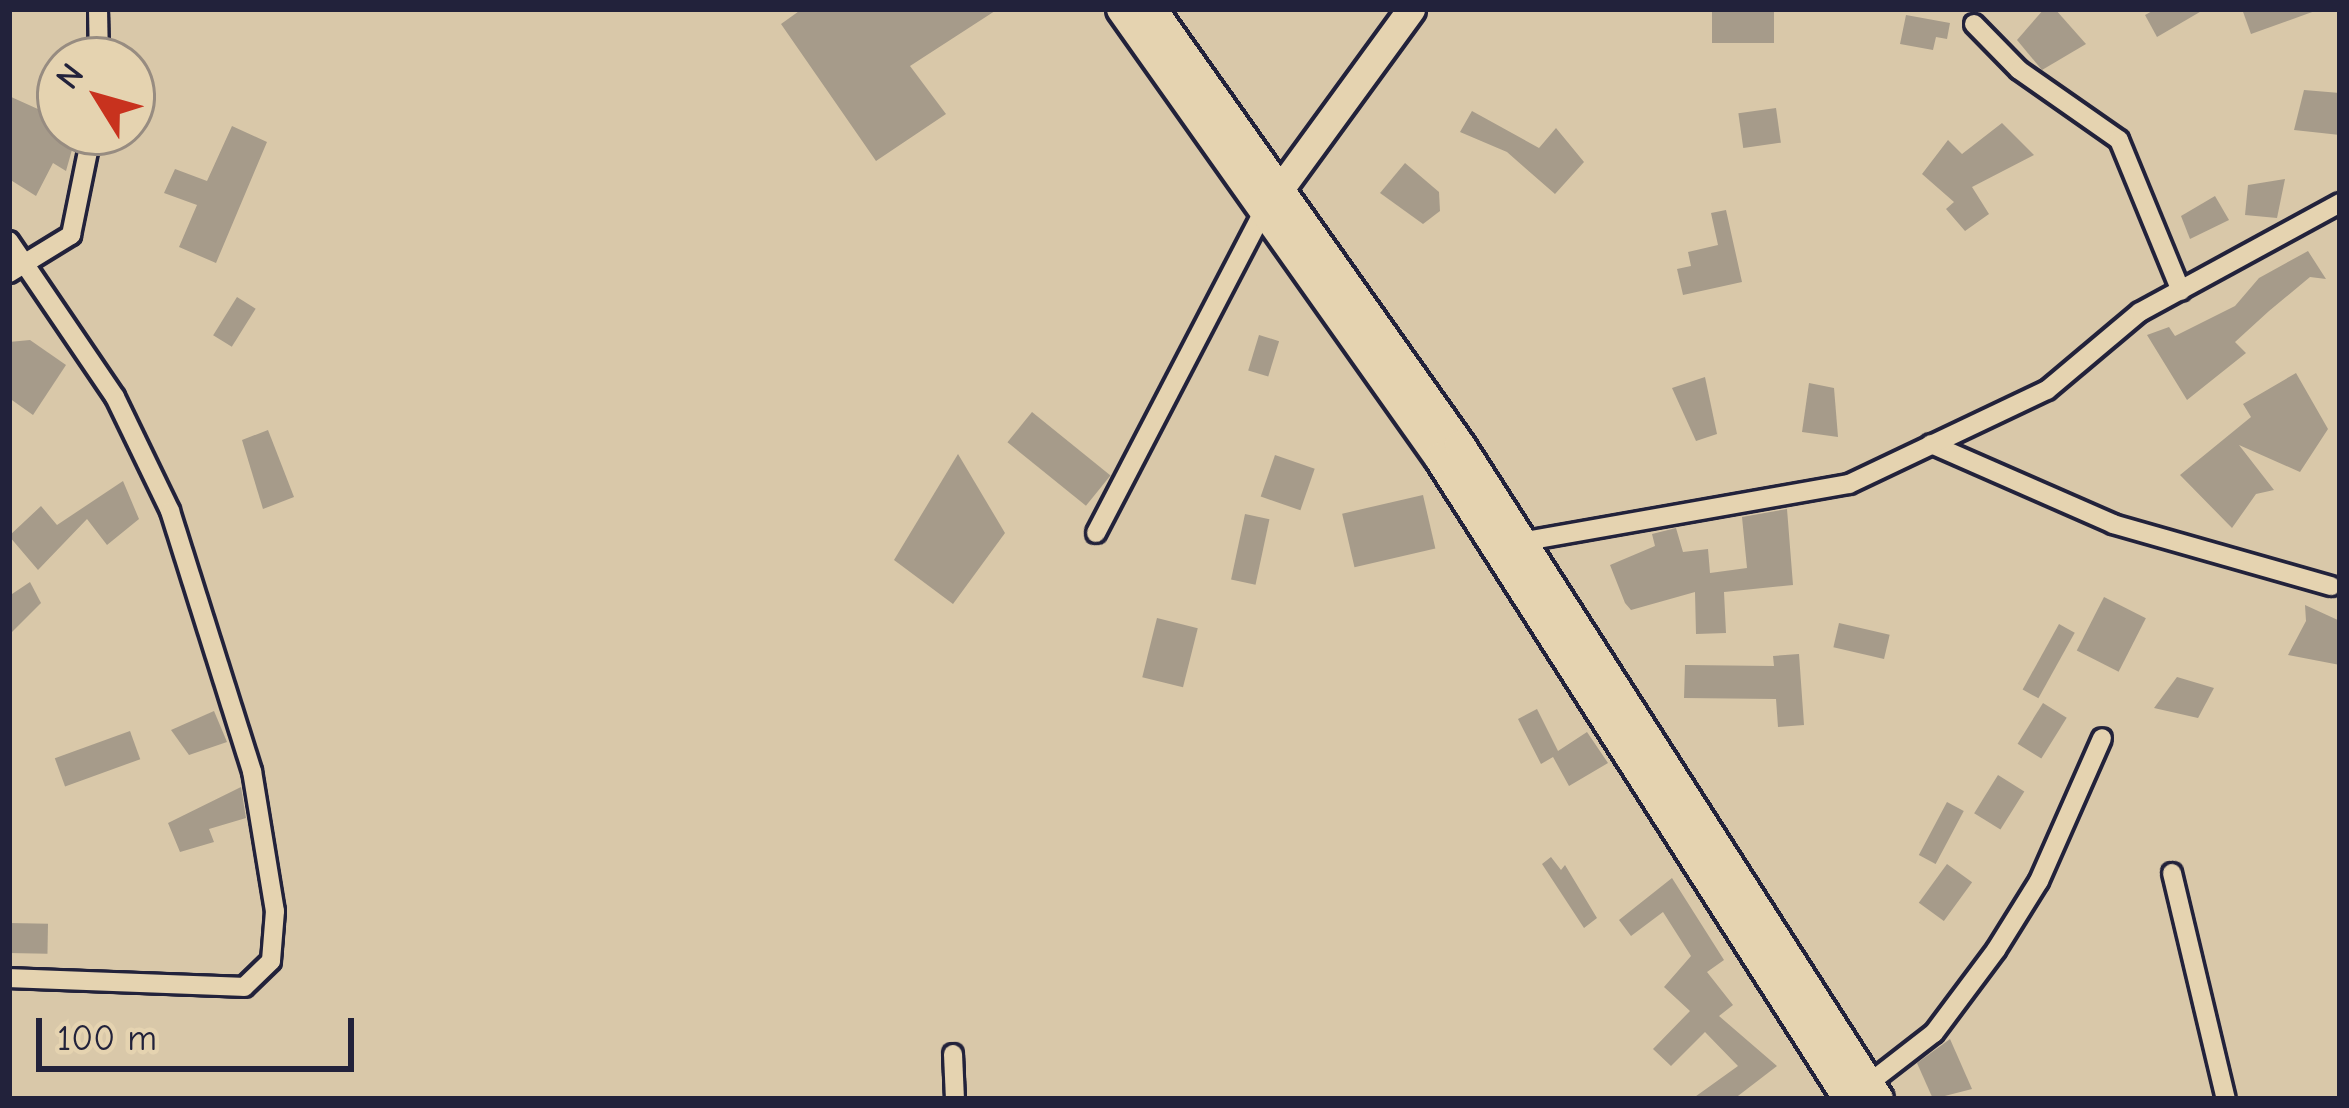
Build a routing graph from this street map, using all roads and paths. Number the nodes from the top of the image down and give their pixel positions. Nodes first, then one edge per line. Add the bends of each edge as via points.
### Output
1 (1122, 9) edge
2 (1151, 9) edge
3 (1412, 9) edge
4 (1974, 25) dead end
5 (88, 156) edge
6 (1273, 198) junction
7 (2340, 202) edge
8 (9, 241) edge
9 (30, 266) junction
10 (9, 273) edge
11 (2181, 291) junction
12 (1931, 444) junction
13 (1096, 533) dead end
14 (1520, 542) junction
15 (2331, 586) dead end
16 (2102, 738) dead end
17 (2172, 873) dead end
18 (1762, 951) junction
19 (9, 978) edge
20 (953, 1054) dead end
21 (1865, 1094) edge
22 (955, 1099) edge
23 (2226, 1099) edge

1 - 6 main road
2 - 6 main road
3 - 6 street
4 - 11 street via 2019,70 2119,140 2162,228
5 - 9 street via 78,219 62,247
6 - 13 street
6 - 14 main road
6 - 18 main road
7 - 11 street
8 - 9 street
9 - 10 street
9 - 19 street via 115,397 170,511 252,771 275,911 271,961 244,987
11 - 12 street via 2112,333 2048,390
12 - 14 street via 1849,484
12 - 15 street via 2114,524
14 - 18 main road
16 - 21 street via 2039,881 1996,950 1934,1033
17 - 23 street
18 - 21 main road
20 - 22 street

